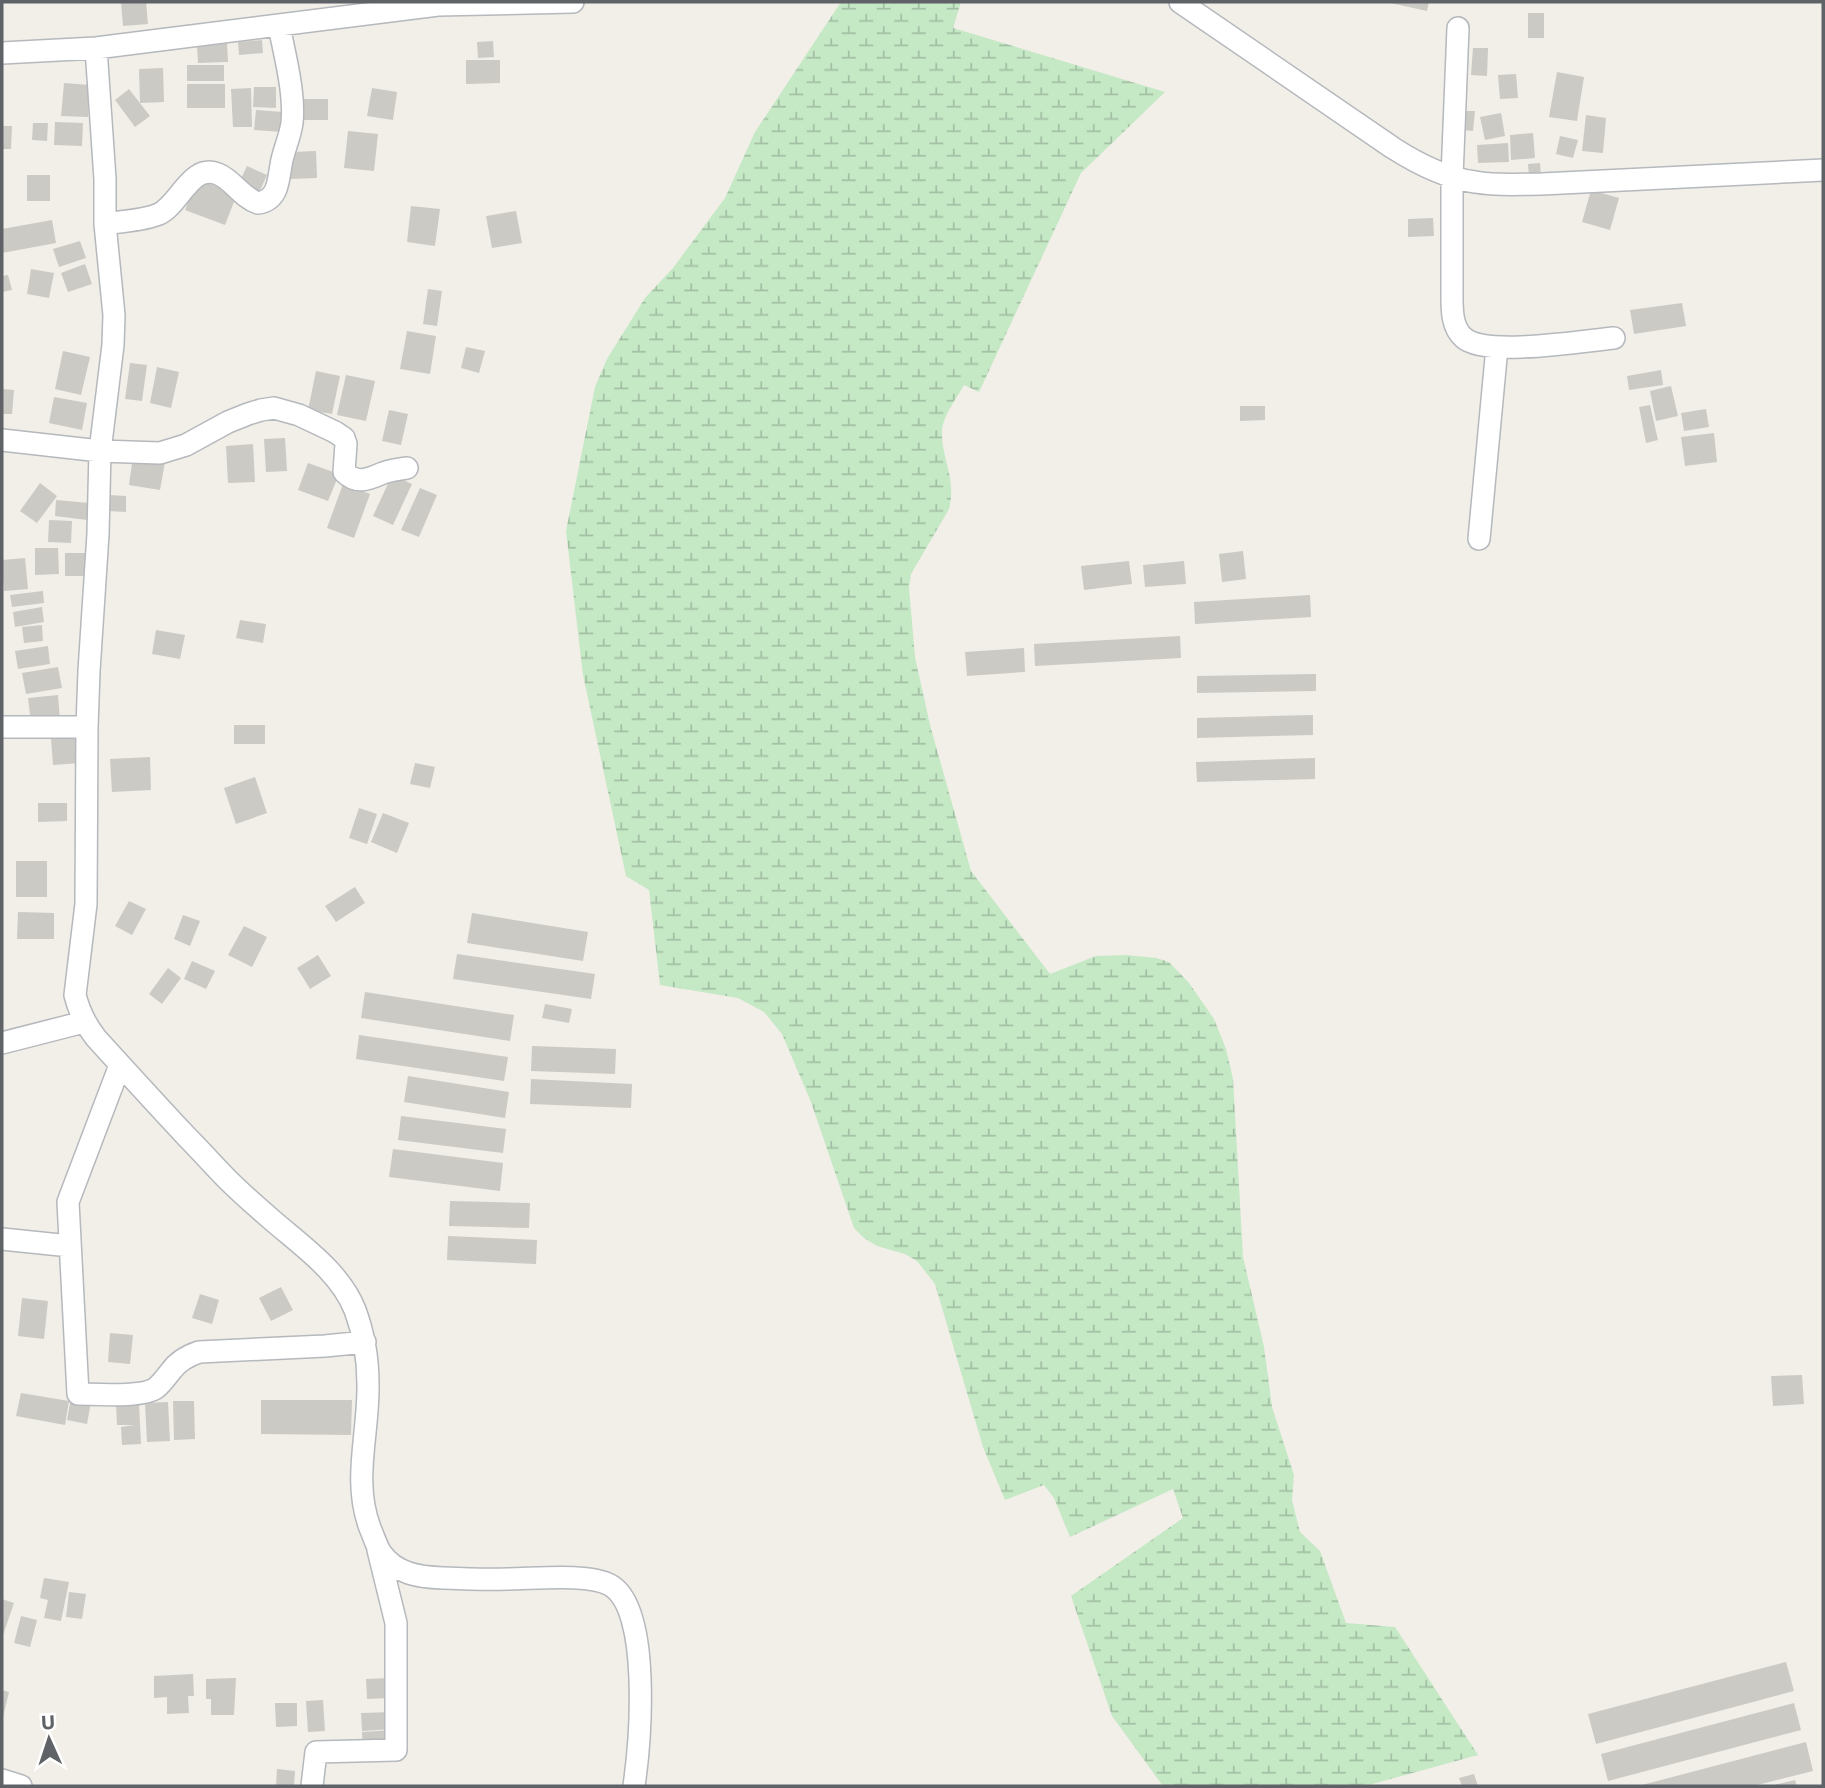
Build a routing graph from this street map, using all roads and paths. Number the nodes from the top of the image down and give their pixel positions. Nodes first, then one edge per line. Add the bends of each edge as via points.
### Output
1 (573, 2) edge
2 (1180, 2) edge
3 (368, 8) edge
4 (279, 26) junction
5 (1458, 28) dead end
6 (96, 48) junction
7 (2, 52) edge
8 (1823, 170) edge
9 (1452, 177) junction
10 (105, 224) junction
11 (1614, 338) dead end
12 (1497, 347) junction
13 (2, 440) edge
14 (100, 451) junction
15 (407, 468) dead end
16 (1479, 538) dead end
17 (2, 727) edge
18 (87, 727) junction
19 (84, 1022) junction
20 (2, 1043) edge
21 (120, 1065) junction
22 (2, 1239) edge
23 (70, 1246) junction
24 (365, 1342) junction
25 (377, 1546) junction
26 (2, 1780) edge
27 (21, 1786) edge
28 (312, 1786) edge
29 (634, 1786) edge

1 - 3 street
2 - 9 street via 1393,148
3 - 4 street
4 - 6 street
4 - 10 street via 292,122 274,194 258,203 217,174 204,173 193,178 159,214
5 - 9 street
6 - 7 street
6 - 10 street
8 - 9 street via 1542,184 1484,183
9 - 12 street via 1454,321 1471,343
10 - 14 street via 114,315
11 - 12 street
12 - 16 street
13 - 14 street
14 - 15 street via 168,452 238,418 274,408 344,438 344,472 349,477 365,480
14 - 18 street
17 - 18 street
18 - 19 street via 86,904 75,995
19 - 20 street
19 - 21 street
21 - 23 street via 68,1202
21 - 24 street via 226,1179 322,1263 349,1295
22 - 23 street
23 - 24 street via 78,1394 151,1391 178,1362 199,1352
24 - 25 street via 368,1385 362,1500
25 - 28 street via 396,1623 396,1750 316,1752
25 - 29 street via 406,1573 478,1580 577,1578 610,1585 621,1594 635,1623 637,1646 641,1717
26 - 27 street

